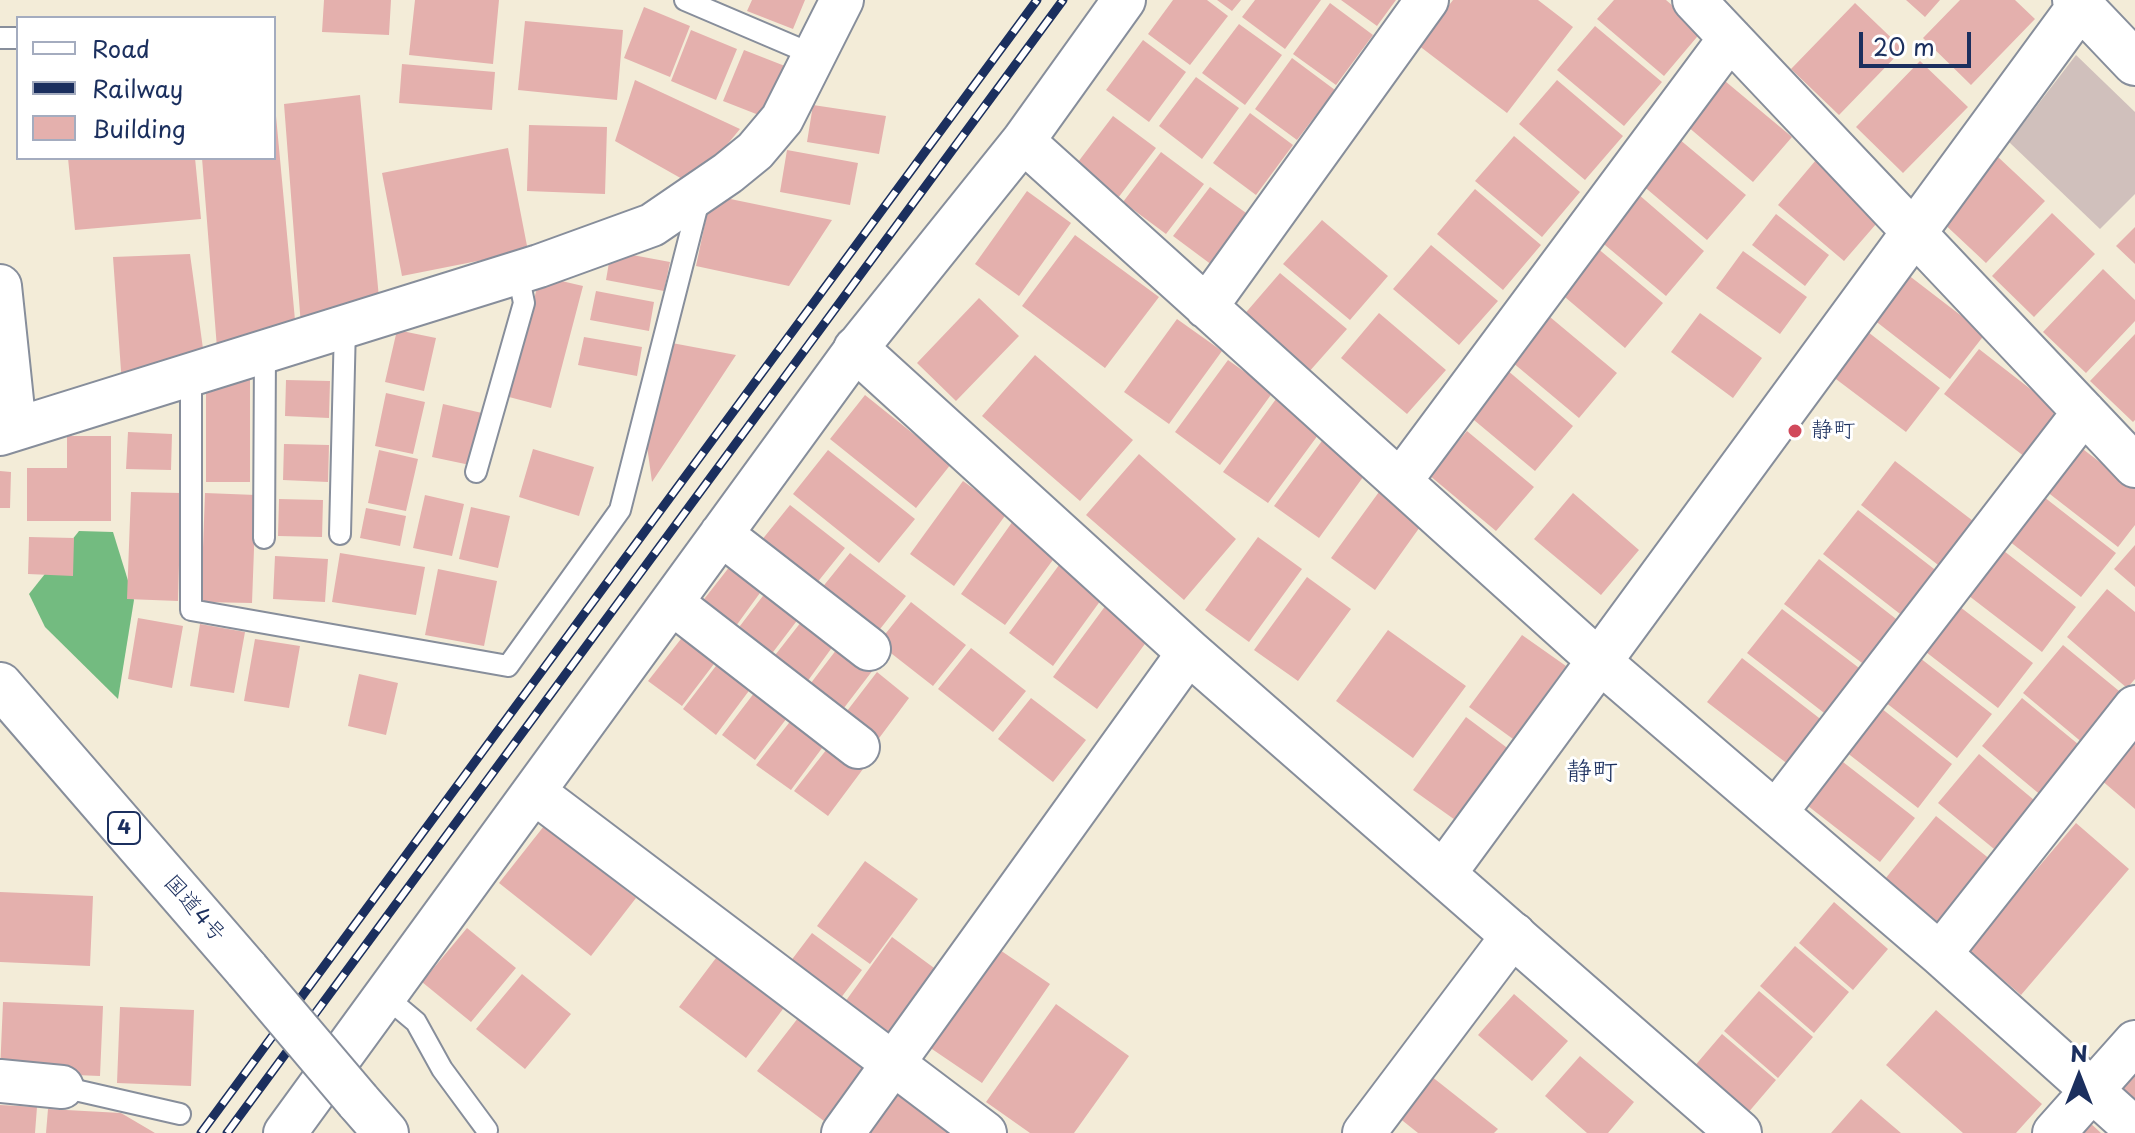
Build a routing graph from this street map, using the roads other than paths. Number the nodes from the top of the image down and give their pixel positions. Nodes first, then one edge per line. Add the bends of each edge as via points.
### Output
1 (685, 0) edge
2 (842, 0) edge
3 (1124, 0) edge
4 (1427, 0) edge
5 (1694, 0) edge
6 (2080, 2) edge
7 (1730, 38) junction
8 (814, 55) junction
9 (2135, 63) edge
10 (1023, 141) junction
11 (701, 192) junction
12 (1915, 230) junction
13 (518, 273) junction
14 (0, 286) edge
15 (1206, 307) junction
16 (345, 325) junction
17 (856, 349) junction
18 (265, 350) junction
19 (191, 373) junction
20 (2084, 412) junction
21 (8, 432) edge
22 (2135, 466) edge
23 (476, 472) dead end
24 (1401, 480) junction
25 (340, 534) dead end
26 (721, 534) junction
27 (264, 538) dead end
28 (672, 603) junction
29 (869, 649) dead end
30 (1189, 652) junction
31 (1598, 660) junction
32 (0, 685) edge
33 (2135, 707) edge
34 (858, 747) dead end
35 (534, 792) junction
36 (1776, 812) junction
37 (1443, 874) junction
38 (1514, 934) junction
39 (1940, 954) junction
40 (385, 996) junction
41 (2135, 1042) edge
42 (893, 1063) junction
43 (0, 1081) edge
44 (62, 1087) joint
45 (2092, 1091) junction
46 (180, 1114) dead end
47 (372, 1117) edge
48 (2135, 1129) edge
49 (487, 1130) dead end
50 (285, 1133) edge
51 (843, 1133) edge
52 (985, 1133) edge
53 (1364, 1133) edge
54 (1739, 1133) edge
55 (2054, 1133) edge

1 - 8 lane
2 - 8 street
3 - 10 street
4 - 15 street
5 - 7 street
6 - 9 main road
6 - 12 main road
7 - 12 street
7 - 24 street
8 - 11 street via 782,119 755,151
10 - 15 street
10 - 17 street
11 - 13 street via 652,225
11 - 19 lane via 620,510 508,666 191,610
12 - 20 street
12 - 31 main road
13 - 16 street
13 - 23 lane via 524,303
14 - 21 street
15 - 24 street
16 - 18 street
16 - 25 lane
17 - 26 street
17 - 30 main road
18 - 19 street
18 - 27 lane
19 - 21 street
20 - 22 street
20 - 36 street
24 - 31 street
26 - 28 street
26 - 29 street
28 - 34 street
28 - 35 street
30 - 37 main road
30 - 42 street
31 - 36 street
31 - 37 main road
32 - 47 main road, 国道4号 / 4, bridge
33 - 39 street
35 - 40 street
35 - 42 street
36 - 39 street
37 - 38 main road
38 - 53 street
38 - 54 main road
39 - 45 street
40 - 49 lane via 416,1022 442,1069
40 - 50 street
41 - 45 street
42 - 51 street
42 - 52 street
43 - 44 street
44 - 46 lane
45 - 48 street
45 - 55 street

